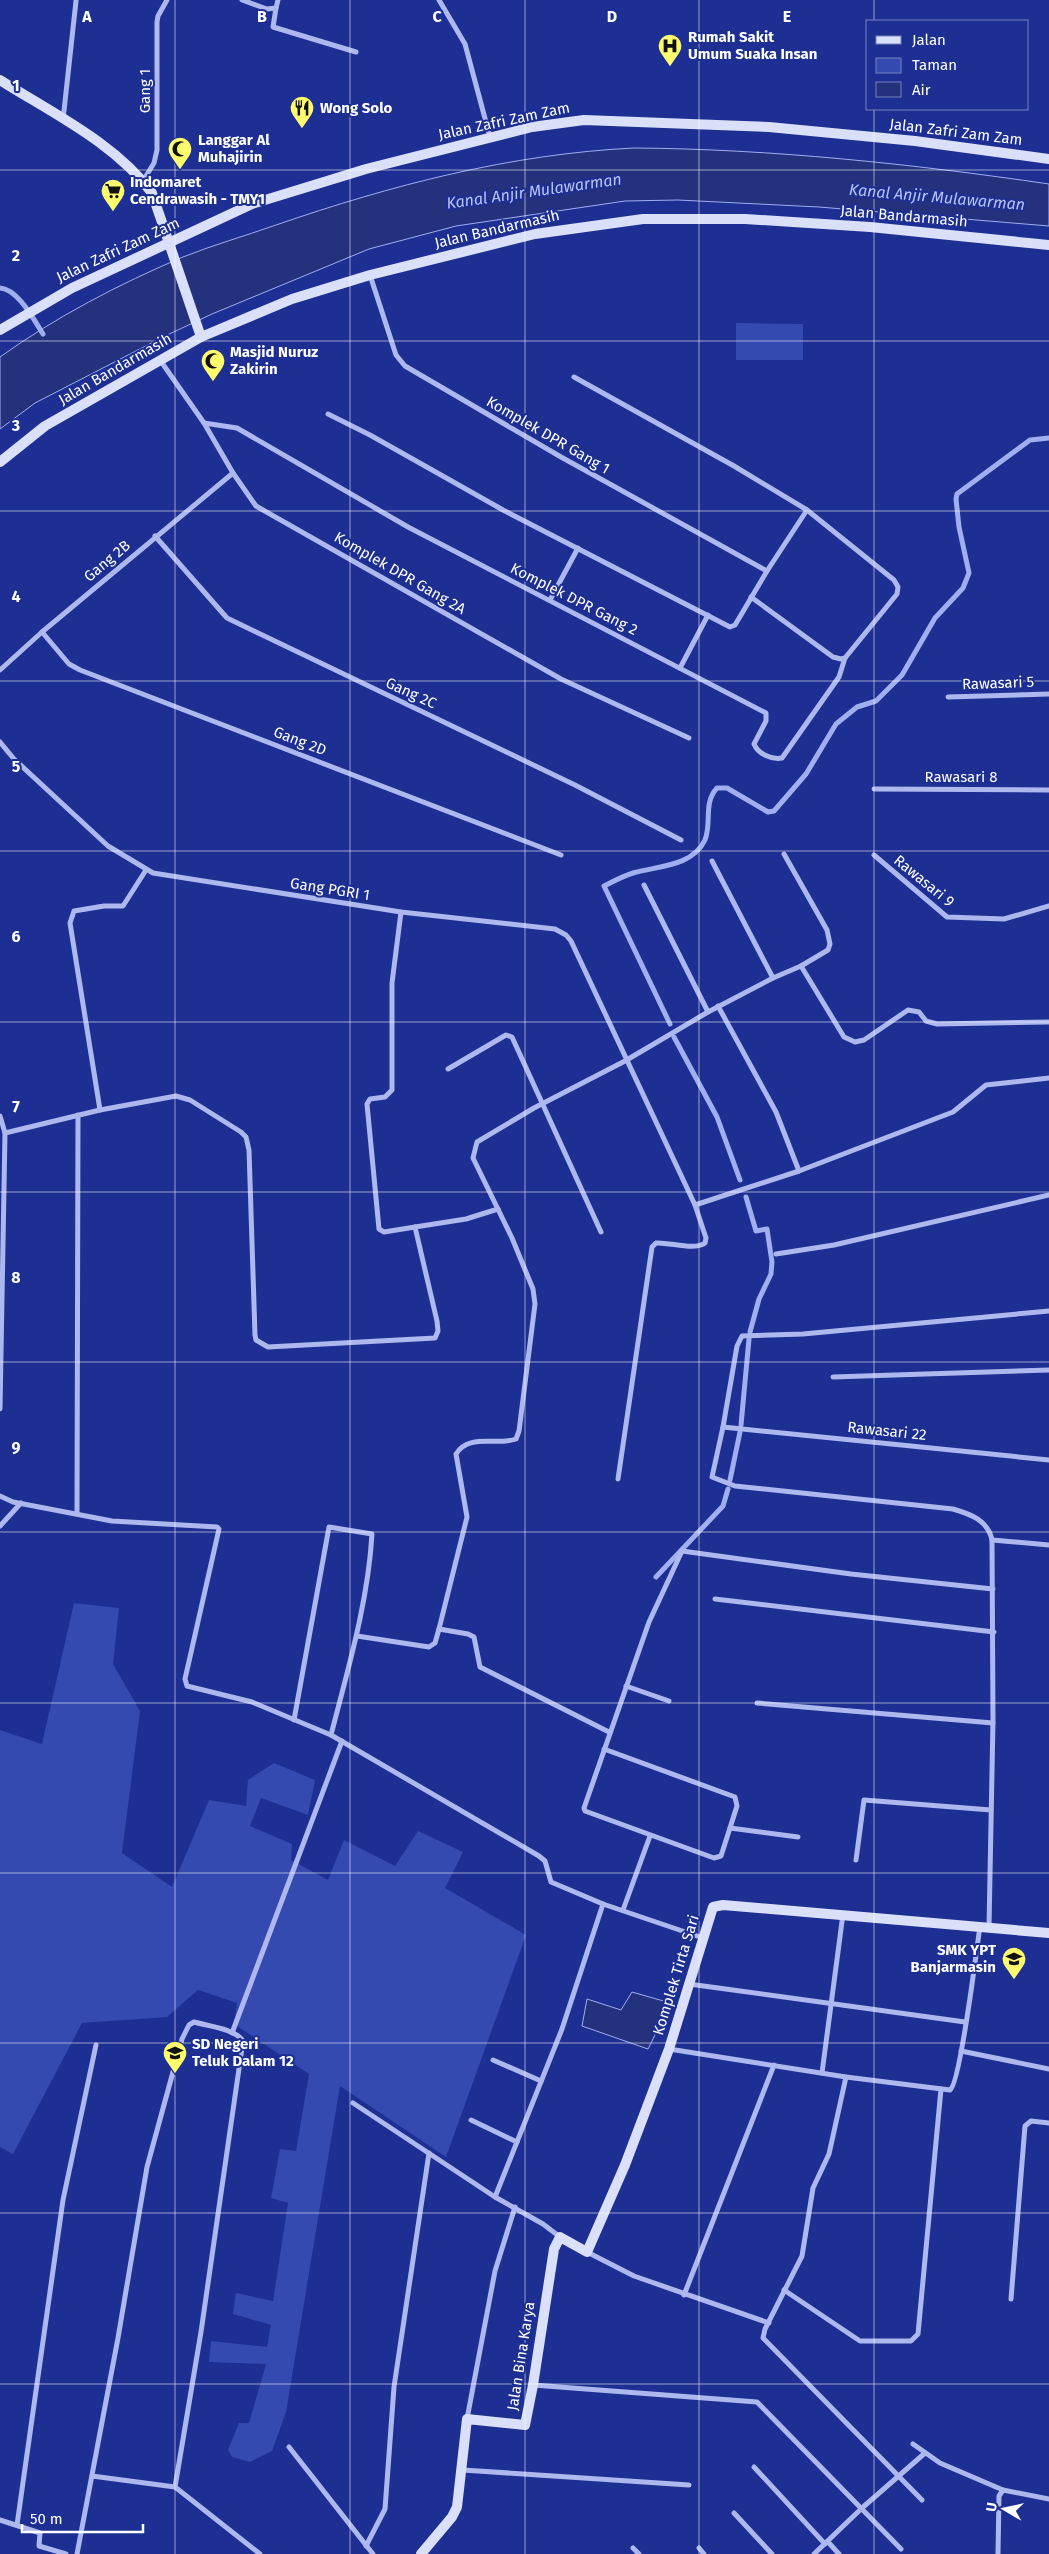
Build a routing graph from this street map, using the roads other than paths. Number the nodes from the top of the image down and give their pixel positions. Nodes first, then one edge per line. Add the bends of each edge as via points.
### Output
1 (168, 0) edge
2 (242, 0) edge
3 (278, 0) edge
4 (439, 0) edge
5 (76, 1) edge
6 (276, 8) junction
7 (356, 52) dead end
8 (0, 80) edge
9 (63, 120) junction
10 (490, 137) junction
11 (1049, 159) edge
12 (144, 182) junction
13 (168, 243) junction
14 (1049, 245) edge
15 (370, 275) junction
16 (0, 330) edge
17 (200, 332) junction
18 (160, 360) junction
19 (574, 377) dead end
20 (328, 414) dead end
21 (204, 422) junction
22 (0, 462) edge
23 (233, 474) junction
24 (807, 510) junction
25 (155, 536) junction
26 (578, 548) junction
27 (766, 571) junction
28 (751, 597) junction
29 (550, 600) junction
30 (708, 616) junction
31 (42, 632) junction
32 (845, 658) junction
33 (680, 668) junction
34 (0, 670) edge
35 (1049, 694) edge
36 (948, 697) dead end
37 (689, 738) dead end
38 (0, 742) edge
39 (874, 789) dead end
40 (1049, 790) edge
41 (681, 840) dead end
42 (784, 854) dead end
43 (561, 855) dead end
44 (874, 855) dead end
45 (712, 861) dead end
46 (146, 870) junction
47 (644, 886) dead end
48 (1049, 906) edge
49 (401, 912) junction
50 (801, 966) junction
51 (773, 978) junction
52 (718, 1006) junction
53 (708, 1012) junction
54 (1049, 1022) edge
55 (625, 1061) junction
56 (448, 1069) dead end
57 (1049, 1078) edge
58 (545, 1104) junction
59 (100, 1110) junction
60 (78, 1115) junction
61 (0, 1116) edge
62 (5, 1133) junction
63 (799, 1171) junction
64 (1049, 1196) edge
65 (695, 1206) junction
66 (498, 1209) junction
67 (415, 1227) junction
68 (601, 1232) dead end
69 (776, 1254) dead end
70 (1049, 1311) edge
71 (1049, 1370) edge
72 (833, 1377) dead end
73 (0, 1409) edge
74 (723, 1428) junction
75 (1049, 1460) edge
76 (618, 1479) dead end
77 (0, 1496) edge
78 (21, 1503) junction
79 (77, 1514) junction
80 (0, 1526) edge
81 (992, 1540) junction
82 (1049, 1545) edge
83 (993, 1589) junction
84 (715, 1599) dead end
85 (439, 1629) junction
86 (994, 1632) junction
87 (356, 1636) junction
88 (626, 1686) junction
89 (669, 1700) dead end
90 (757, 1703) dead end
91 (294, 1720) junction
92 (993, 1723) junction
93 (609, 1732) junction
94 (331, 1735) junction
95 (342, 1741) junction
96 (604, 1750) junction
97 (991, 1810) junction
98 (730, 1828) junction
99 (650, 1836) junction
100 (798, 1837) dead end
101 (856, 1860) dead end
102 (603, 1904) junction
103 (623, 1910) junction
104 (843, 1914) junction
105 (984, 1926) junction
106 (1049, 1933) edge
107 (703, 1938) junction
108 (689, 1984) junction
109 (831, 2003) junction
110 (965, 2022) junction
111 (232, 2033) junction
112 (96, 2045) dead end
113 (669, 2049) junction
114 (961, 2052) junction
115 (494, 2060) dead end
116 (774, 2065) junction
117 (1049, 2069) edge
118 (822, 2072) junction
119 (846, 2077) junction
120 (541, 2081) junction
121 (941, 2089) junction
122 (353, 2103) dead end
123 (471, 2120) dead end
124 (1049, 2123) edge
125 (517, 2142) junction
126 (429, 2153) junction
127 (495, 2197) junction
128 (514, 2207) junction
129 (560, 2237) junction
130 (586, 2252) junction
131 (784, 2290) junction
132 (684, 2294) junction
133 (1011, 2299) dead end
134 (769, 2323) junction
135 (533, 2385) junction
136 (467, 2420) junction
137 (913, 2444) dead end
138 (289, 2447) dead end
139 (925, 2453) junction
140 (754, 2467) dead end
141 (463, 2470) junction
142 (92, 2476) junction
143 (899, 2476) junction
144 (689, 2485) dead end
145 (175, 2487) junction
146 (1003, 2490) junction
147 (1049, 2499) edge
148 (922, 2500) dead end
149 (862, 2508) junction
150 (734, 2513) dead end
151 (0, 2520) edge
152 (17, 2525) junction
153 (826, 2543) junction
154 (366, 2546) junction
155 (634, 2548) dead end
156 (699, 2548) dead end
157 (901, 2549) dead end
158 (66, 2554) edge
159 (77, 2554) edge
160 (260, 2554) edge
161 (373, 2554) edge
162 (421, 2554) edge
163 (639, 2554) edge
164 (704, 2554) edge
165 (772, 2554) edge
166 (814, 2554) edge
167 (839, 2554) edge
168 (998, 2554) edge

1 - 12 street, Gang 1 via 157,22 156,156
2 - 6 street via 266,9
3 - 6 street
4 - 10 street via 465,44
5 - 9 street
6 - 7 street via 273,26
8 - 9 street
9 - 12 street via 117,155
10 - 11 street, Jalan Zafri Zam Zam via 584,120 769,127 915,140
10 - 13 street, Jalan Zafri Zam Zam via 366,169 252,204
12 - 13 street via 152,193
13 - 16 street, Jalan Zafri Zam Zam via 36,307
13 - 17 street
14 - 15 street, Jalan Bandarmasih via 870,227 745,219 643,219 535,234
15 - 17 street, Jalan Bandarmasih
15 - 27 street, Komplek DPR Gang 1 via 396,355 405,366
17 - 18 street, Jalan Bandarmasih
18 - 21 street, Komplek DPR Gang 2A
18 - 22 street, Jalan Bandarmasih via 45,426
19 - 24 street
20 - 26 street
21 - 23 street, Komplek DPR Gang 2A
21 - 29 street, Komplek DPR Gang 2 via 237,428 408,527
23 - 25 street, Gang 2B
23 - 37 street, Komplek DPR Gang 2A via 256,506 561,679
24 - 27 street
24 - 32 street via 894,580 898,587 897,594
25 - 31 street, Gang 2B
25 - 41 street, Gang 2C via 227,618 575,785
26 - 29 street
26 - 30 street
27 - 28 street
28 - 30 street via 735,625 730,627
28 - 32 street via 834,657
29 - 33 street, Komplek DPR Gang 2
30 - 33 street
31 - 34 street, Gang 2B
31 - 43 street, Gang 2D via 69,664 80,670
32 - 33 street, Komplek DPR Gang 2 via 839,677 782,758 775,760 756,749 754,744 766,721 766,713
35 - 36 street, Rawasari 5
38 - 46 street, Gang PGRI 1 via 14,759 108,846
39 - 40 street, Rawasari 8
42 - 50 street via 827,930 830,944 828,950
44 - 48 street, Rawasari 9 via 947,917 1004,919
45 - 51 street
46 - 49 street, Gang PGRI 1 via 161,876
46 - 59 street via 123,906 91,908 74,911 71,915
47 - 53 street
49 - 55 street, Gang PGRI 1 via 555,929 566,935
49 - 67 street via 392,983 392,1090 385,1097 370,1099 367,1104 379,1229 384,1232
50 - 51 street
50 - 54 street via 844,1037 855,1042 864,1040 908,1010 919,1012 926,1021 937,1024
51 - 52 street
52 - 53 street
52 - 63 street via 776,1112
53 - 55 street
55 - 58 street
55 - 65 street, Gang PGRI 1
56 - 58 street via 509,1035
57 - 63 street via 986,1085 952,1112
58 - 66 street via 476,1142 474,1158
58 - 68 street
59 - 60 street
59 - 67 street via 183,1096 246,1137 255,1336 268,1347 435,1338 438,1331
60 - 62 street
60 - 79 street
61 - 62 street
62 - 73 street
63 - 65 street
64 - 69 street via 834,1245
65 - 76 street, Gang PGRI 1 via 705,1243 699,1246 656,1243 650,1253
66 - 67 street via 466,1219
66 - 85 street via 535,1298 519,1431 516,1439 500,1442 479,1440 456,1454 467,1517
70 - 74 street via 803,1334 742,1336 736,1346
71 - 72 street
74 - 75 street, Rawasari 22
74 - 81 street via 712,1477 735,1486 953,1510 977,1518 988,1529
77 - 78 street
78 - 79 street
78 - 80 street
79 - 91 street via 112,1521 217,1526 219,1529 185,1683 190,1688 252,1702
81 - 82 street
81 - 83 street
83 - 86 street
83 - 88 street via 682,1551 649,1622
84 - 86 street
85 - 87 street via 435,1643 429,1647
85 - 93 street via 474,1637 480,1667
86 - 92 street
87 - 91 street via 372,1534 329,1527
87 - 94 street
88 - 89 street
88 - 93 street
90 - 92 street
91 - 94 street
92 - 97 street
93 - 96 street
94 - 95 street
95 - 102 street via 539,1856 545,1861 551,1882
95 - 111 street
96 - 98 street via 735,1797 737,1806
96 - 99 street via 585,1811
97 - 101 street via 864,1800
97 - 105 street
98 - 99 street via 721,1856 717,1858
98 - 100 street
99 - 103 street
102 - 103 street
102 - 120 street via 562,2029
103 - 107 street
104 - 105 street, Komplek Tirta Sari
104 - 107 street, Komplek Tirta Sari via 718,1906 713,1907
104 - 109 street
105 - 106 street, Komplek Tirta Sari
105 - 110 street
107 - 108 street, Komplek Tirta Sari
108 - 109 street
108 - 113 street, Komplek Tirta Sari
109 - 110 street
109 - 118 street
110 - 114 street
111 - 142 street via 194,2022 182,2039 147,2167
111 - 145 street via 243,2041 241,2062
112 - 152 street via 63,2200
113 - 116 street
113 - 130 street, Komplek Tirta Sari via 625,2165
114 - 117 street
114 - 121 street via 954,2086 950,2090
115 - 120 street
116 - 118 street
116 - 132 street
118 - 119 street
119 - 121 street
119 - 131 street via 829,2154 813,2188 802,2256
120 - 125 street
121 - 131 street via 918,2334 915,2338 911,2341 860,2341
122 - 126 street
123 - 125 street
124 - 133 street via 1032,2120 1025,2126
125 - 127 street
126 - 127 street
126 - 154 street via 394,2387 385,2510
127 - 128 street
128 - 129 street
128 - 136 street via 495,2271
129 - 130 street
129 - 135 street, Jalan Bina Karya via 551,2259
130 - 132 street via 634,2276
131 - 134 street
132 - 134 street
134 - 143 street via 763,2338
135 - 136 street, Jalan Bina Karya via 525,2425
135 - 149 street via 757,2402
136 - 141 street
137 - 139 street
138 - 154 street
139 - 143 street
139 - 146 street via 940,2464
140 - 153 street
141 - 144 street
141 - 162 street via 455,2512
142 - 145 street
142 - 159 street
143 - 148 street
143 - 149 street
145 - 160 street
146 - 147 street
146 - 168 street via 999,2496
149 - 153 street
149 - 157 street
150 - 165 street
151 - 152 street
152 - 158 street via 40,2533 39,2546
153 - 166 street
153 - 167 street
154 - 161 street
155 - 163 street
156 - 164 street

